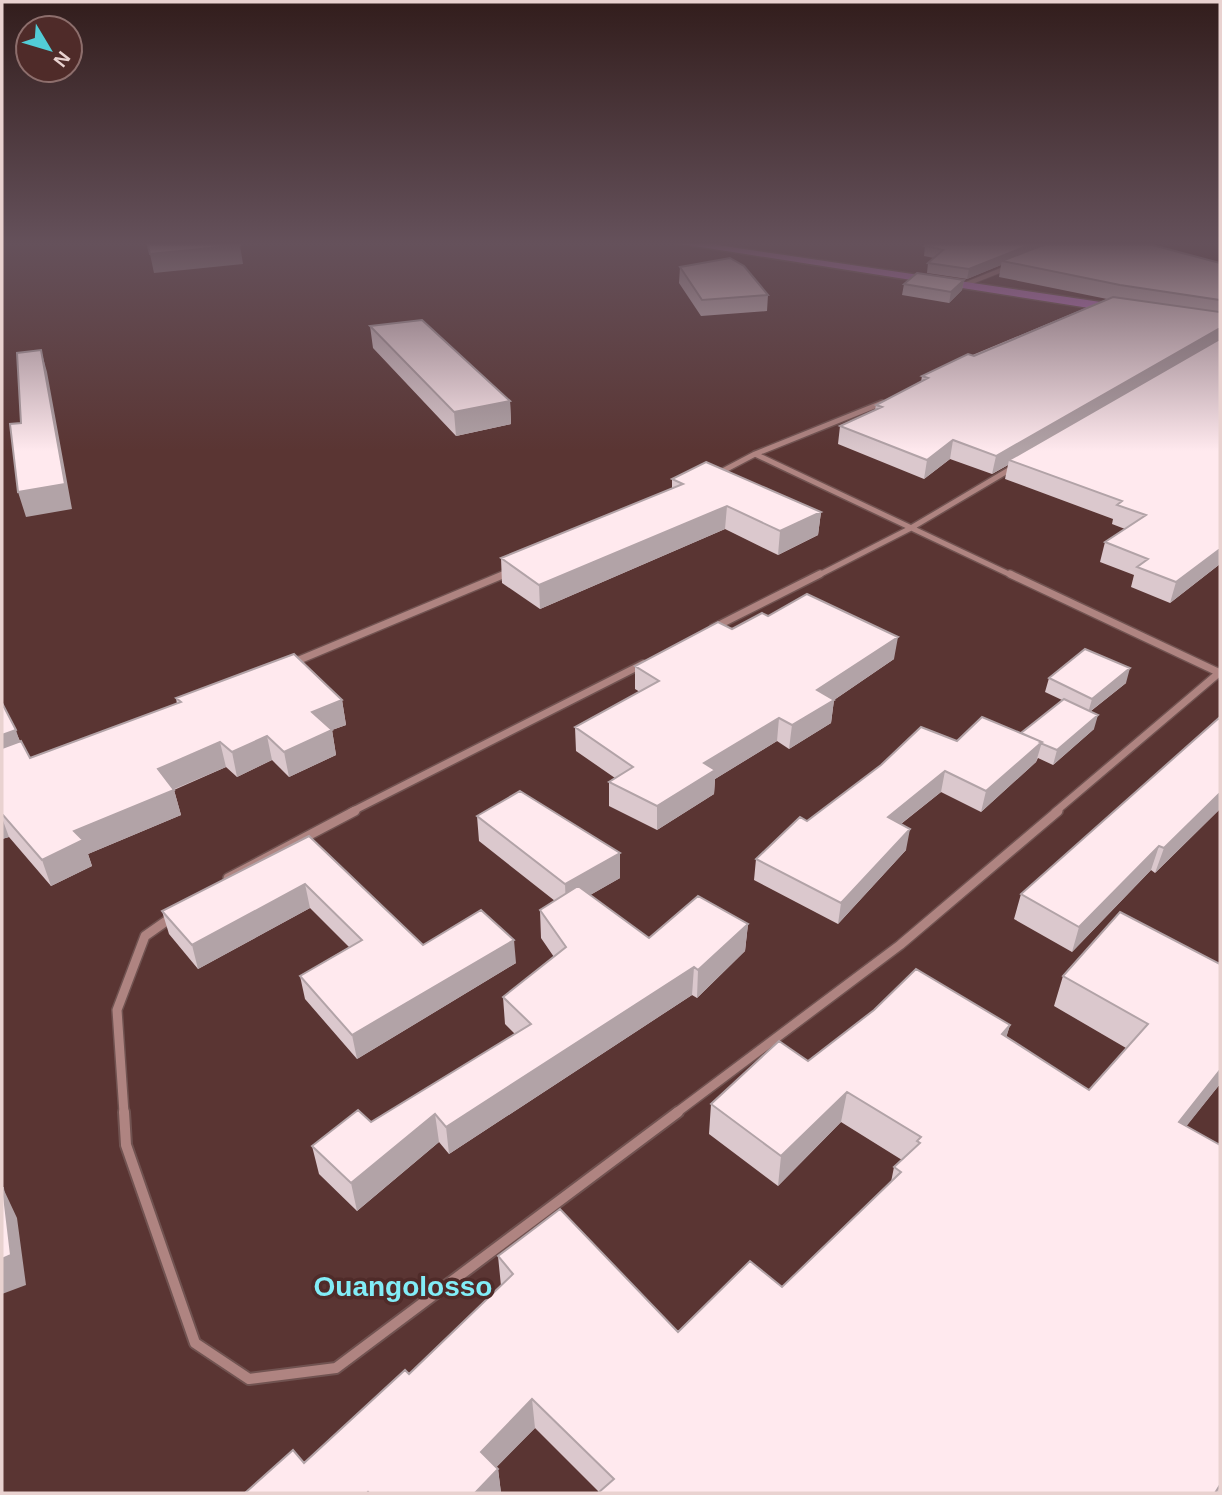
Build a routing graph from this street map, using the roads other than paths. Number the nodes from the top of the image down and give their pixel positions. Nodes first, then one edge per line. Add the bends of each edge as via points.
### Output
1 (892, 399) edge
2 (755, 454) junction
3 (1018, 465) edge
4 (708, 478) edge
5 (911, 528) junction
6 (515, 570) edge
7 (703, 633) edge
8 (654, 658) edge
9 (284, 667) edge
10 (1220, 673) edge
11 (222, 882) edge
12 (178, 913) edge

1 - 2 street
2 - 4 street
2 - 5 street
3 - 5 street
5 - 7 street
5 - 10 street
6 - 9 street
8 - 11 street
10 - 12 street via 900,945 336,1368 249,1378 195,1343 125,1145 117,1010 145,936

